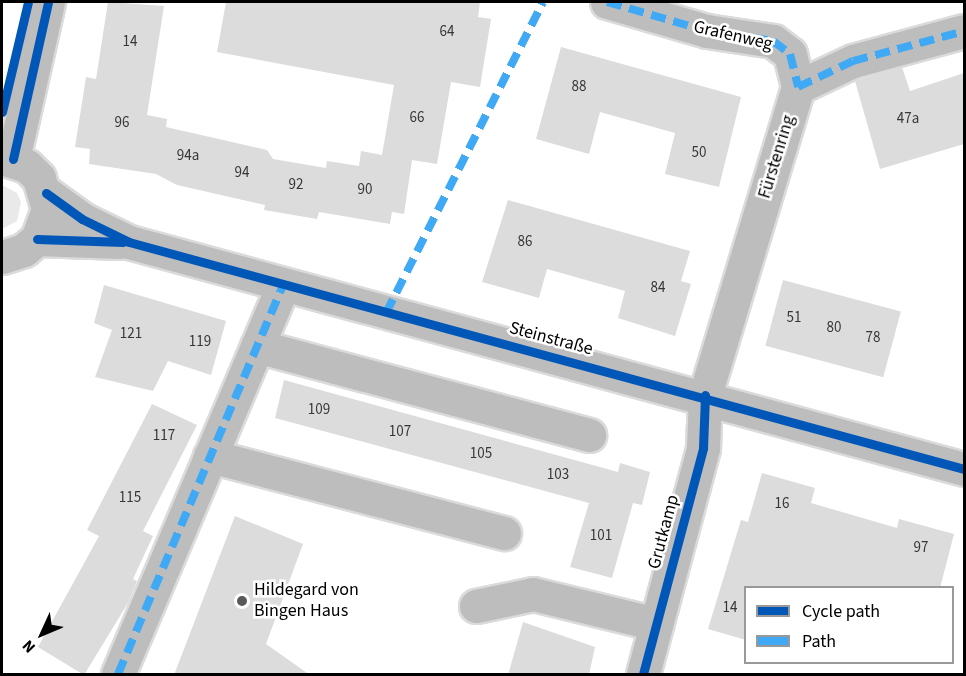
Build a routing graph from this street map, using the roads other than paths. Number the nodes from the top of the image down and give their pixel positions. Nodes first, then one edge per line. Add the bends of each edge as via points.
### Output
1 (48, 2) edge
2 (607, 2) edge
3 (658, 8) edge
4 (964, 31) edge
5 (798, 87) junction
6 (7, 158) edge
7 (46, 193) junction
8 (37, 239) junction
9 (129, 242) junction
10 (2, 257) edge
11 (282, 286) junction
12 (257, 346) junction
13 (705, 395) junction
14 (589, 435) dead end
15 (210, 456) junction
16 (964, 469) edge
17 (504, 533) dead end
18 (476, 606) dead end
19 (656, 624) junction
20 (118, 675) edge
21 (643, 675) edge

1 - 6 street
2 - 3 street, Grafenweg
3 - 5 street, Grafenweg via 707,31 772,41 790,54
4 - 5 street via 853,62
5 - 13 street, Fürstenring
6 - 7 street, Steinstraße via 33,172
7 - 8 street via 45,225
7 - 9 street, Steinstraße via 82,219
8 - 9 street, Steinstraße
8 - 10 street via 24,250
9 - 11 street, Steinstraße
11 - 12 street
11 - 13 street, Steinstraße
12 - 14 street
12 - 15 street
13 - 16 street, Steinstraße
13 - 19 street, Grutkamp via 703,448
15 - 17 street
15 - 20 street
18 - 19 street via 533,594
19 - 21 street, Grutkamp

